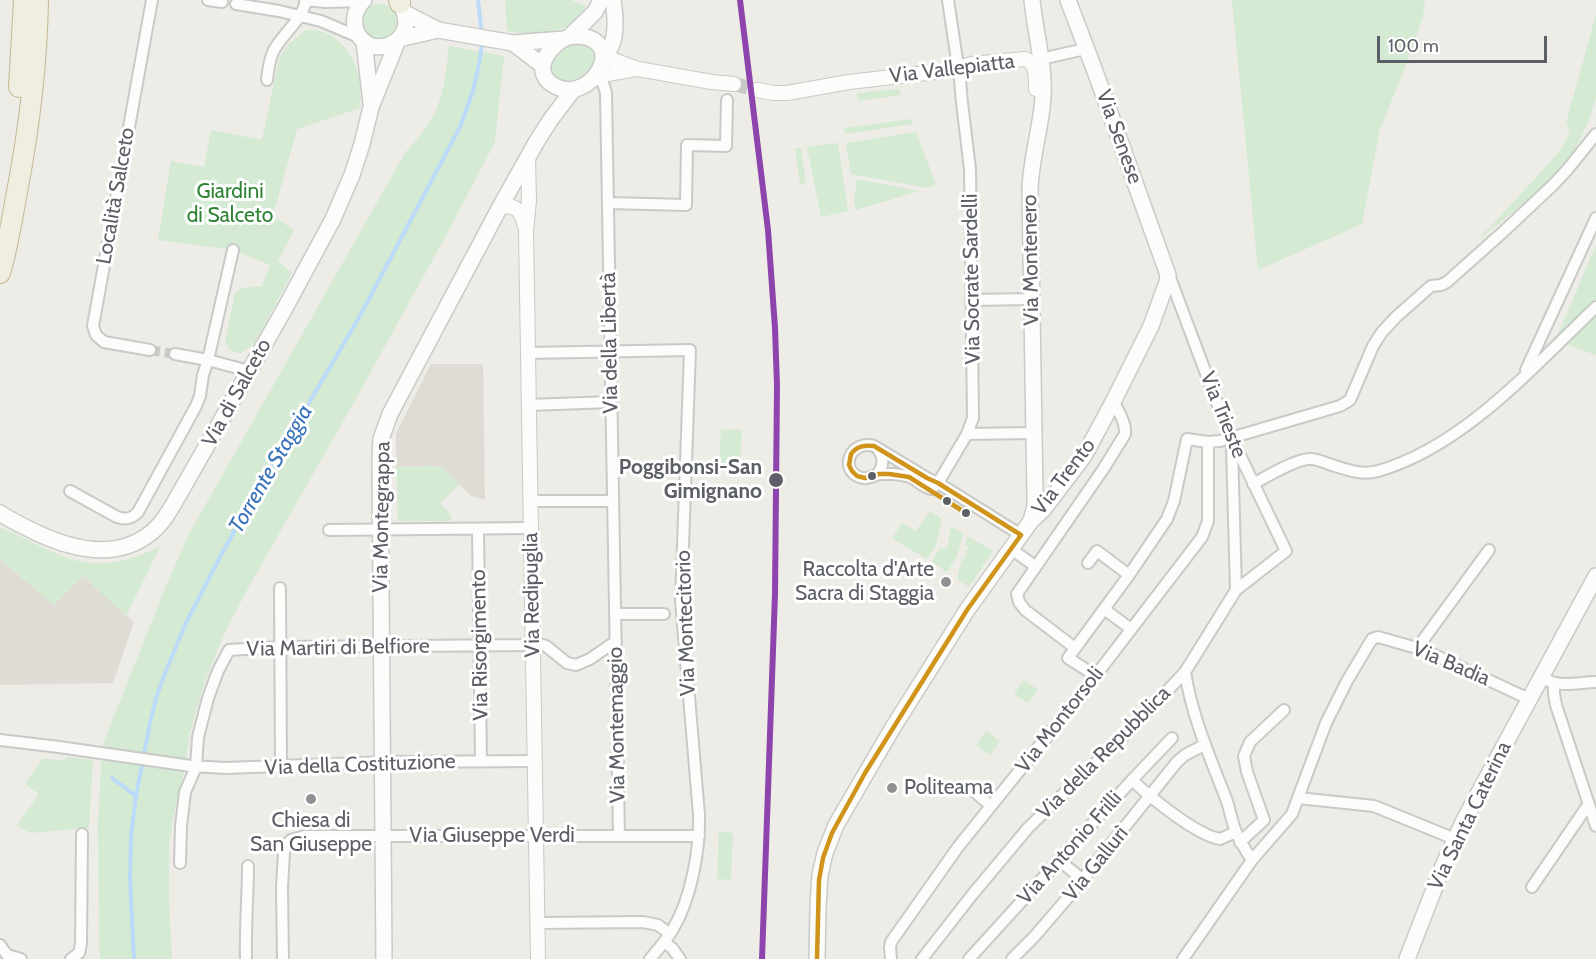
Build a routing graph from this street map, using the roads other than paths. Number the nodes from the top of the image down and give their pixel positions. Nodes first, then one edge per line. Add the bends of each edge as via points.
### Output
1 (24, 0) edge
2 (152, 0) edge
3 (208, 0) edge
4 (305, 0) edge
5 (948, 0) edge
6 (1032, 0) edge
7 (1068, 0) edge
8 (364, 1) edge
9 (222, 2) dead end
10 (605, 2) edge
11 (253, 3) edge
12 (236, 4) dead end
13 (400, 4) edge
14 (39, 5) edge
15 (301, 16) junction
16 (438, 30) junction
17 (567, 38) junction
18 (362, 39) junction
19 (398, 40) junction
20 (513, 43) junction
21 (1086, 49) junction
22 (603, 56) junction
23 (1041, 59) junction
24 (542, 64) junction
25 (958, 67) junction
26 (638, 69) junction
27 (596, 76) junction
28 (267, 80) dead end
29 (734, 84) tunnel mouth
30 (574, 89) junction
31 (757, 90) tunnel mouth
32 (726, 100) dead end
33 (371, 107) junction
34 (1596, 134) edge
35 (528, 157) junction
36 (1030, 177) junction
37 (608, 204) junction
38 (500, 207) junction
39 (0, 211) edge
40 (1596, 218) edge
41 (526, 231) junction
42 (233, 250) dead end
43 (0, 273) edge
44 (1168, 275) junction
45 (1031, 299) junction
46 (971, 300) junction
47 (1596, 307) edge
48 (150, 350) tunnel mouth
49 (611, 352) junction
50 (528, 353) junction
51 (175, 354) tunnel mouth
52 (208, 360) junction
53 (249, 371) junction
54 (1524, 376) junction
55 (611, 402) junction
56 (1113, 402) junction
57 (529, 405) junction
58 (1033, 433) junction
59 (967, 434) junction
60 (1208, 442) junction
61 (1231, 442) junction
62 (878, 449) junction
63 (878, 474) junction
64 (938, 483) junction
65 (1252, 483) junction
66 (1035, 484) junction
67 (70, 491) dead end
68 (1054, 496) junction
69 (530, 501) junction
70 (613, 501) junction
71 (3, 517) edge
72 (1030, 521) junction
73 (531, 528) junction
74 (478, 529) junction
75 (329, 530) dead end
76 (380, 530) junction
77 (1021, 535) junction
78 (1011, 549) junction
79 (1489, 550) dead end
80 (1286, 551) joint
81 (1088, 563) dead end
82 (1035, 566) junction
83 (1129, 575) junction
84 (1596, 576) edge
85 (280, 588) dead end
86 (1236, 590) junction
87 (1104, 609) junction
88 (615, 614) junction
89 (664, 614) dead end
90 (1131, 629) junction
91 (616, 641) junction
92 (533, 643) junction
93 (480, 646) junction
94 (280, 647) junction
95 (381, 647) junction
96 (1418, 647) junction
97 (1075, 648) junction
98 (1185, 672) junction
99 (1096, 676) junction
100 (1547, 680) junction
101 (1596, 682) edge
102 (1529, 699) junction
103 (1284, 710) dead end
104 (1172, 738) dead end
105 (0, 740) edge
106 (1204, 745) junction
107 (481, 761) junction
108 (535, 761) junction
109 (381, 762) junction
110 (190, 766) junction
111 (281, 766) junction
112 (1132, 780) junction
113 (970, 788) dead end
114 (1150, 797) junction
115 (1298, 798) junction
116 (1590, 800) edge
117 (991, 806) junction
118 (1596, 826) edge
119 (82, 834) dead end
120 (383, 836) junction
121 (537, 836) junction
122 (619, 836) junction
123 (699, 836) junction
124 (1238, 837) junction
125 (1455, 839) junction
126 (1059, 860) junction
127 (1252, 860) junction
128 (180, 863) dead end
129 (248, 866) dead end
130 (1083, 880) junction
131 (1532, 887) dead end
132 (538, 923) junction
133 (667, 938) junction
134 (0, 945) edge
135 (21, 959) edge
136 (71, 959) edge
137 (246, 959) edge
138 (283, 959) edge
139 (384, 959) edge
140 (538, 959) edge
141 (650, 959) edge
142 (680, 959) edge
143 (817, 959) edge
144 (891, 959) edge
145 (922, 959) edge
146 (969, 959) edge
147 (1012, 959) edge
148 (1183, 959) edge
149 (1407, 959) edge

1 - 39 highway via 21,65
2 - 48 street, Località Salceto via 93,326 104,342
3 - 9 street
4 - 8 street
4 - 15 street
5 - 25 street, Via Socrate Sardelli
6 - 23 main road, Via Montenero
7 - 21 main road, Via Senese
8 - 18 main road, Via di Salceto via 354,21
10 - 17 main road
10 - 22 main road via 613,41
11 - 12 street
11 - 15 street
13 - 16 main road
13 - 19 main road, Via di Salceto via 405,28
14 - 43 highway via 26,144
15 - 18 street
15 - 28 street via 275,49
16 - 19 main road
16 - 20 main road
17 - 20 main road
17 - 22 main road via 592,38
17 - 24 main road
18 - 19 main road via 377,47
18 - 33 main road, Via di Salceto
19 - 33 main road, Via di Salceto
20 - 24 main road
21 - 23 street, Via Vallepiatta
21 - 44 main road, Via Senese
22 - 26 street
22 - 27 main road
23 - 36 main road, Via Montenero via 1043,97
24 - 30 main road via 550,83 564,90
25 - 31 street, Via Vallepiatta via 787,93
25 - 36 street, Via Vallepiatta via 1025,59 1032,62 1036,96 1028,152
25 - 46 street, Via Socrate Sardelli via 970,169
26 - 27 street
26 - 29 street
27 - 30 main road
27 - 37 street, Via della Libertà via 606,93
30 - 35 main road, Via Montegrappa via 550,119
32 - 37 street via 726,146 687,145 686,205
33 - 53 main road, Via di Salceto via 355,165 333,219
34 - 61 street via 1561,177 1503,232 1448,282 1431,286 1396,317 1377,338 1347,403
35 - 38 main road, Via Montegrappa
35 - 41 street, Via Redipuglia
36 - 45 main road, Via Montenero
37 - 49 street, Via della Libertà
38 - 41 street, Via Redipuglia via 519,210
38 - 76 main road, Via Montegrappa via 385,426 380,453
40 - 54 street
41 - 50 street, Via Redipuglia
42 - 52 street
44 - 56 main road, Via Trento via 1151,326
44 - 61 street, Via Trieste
45 - 46 street
45 - 58 main road, Via Montenero
46 - 59 street, Via Socrate Sardelli via 973,418
47 - 54 street
49 - 50 street, Via Montecitorio
49 - 55 street, Via della Libertà
49 - 123 street, Via Montecitorio via 690,350 681,601
50 - 57 street, Via Redipuglia
51 - 52 street
52 - 53 street
52 - 67 street via 196,406 135,515 117,518
53 - 71 main road, Via di Salceto via 172,506 146,537 117,549 82,549
54 - 65 street via 1452,435 1391,466 1362,472 1307,459
55 - 57 street
55 - 70 street, Via della Libertà
56 - 68 main road, Via Trento via 1080,461
56 - 82 street via 1125,434
57 - 69 street, Via Redipuglia
58 - 59 street
58 - 66 main road, Via Montenero
59 - 64 street, Via Socrate Sardelli
60 - 61 street
60 - 83 street via 1187,439 1170,513
60 - 90 street, Via Montorsoli via 1209,504 1205,530
61 - 65 street, Via Trieste
61 - 86 street
62 - 63 street via 883,459
62 - 63 street via 859,446 849,463 857,476 868,479
62 - 64 street
63 - 64 street via 905,476 929,489
64 - 77 street
65 - 80 street, Via Trieste
66 - 68 main road via 1042,494
66 - 72 main road, Via Montenero
68 - 72 main road, Via Trento
69 - 70 street
69 - 73 street, Via Redipuglia
70 - 88 street, Via della Libertà
72 - 77 main road, Via Trento
73 - 74 street
73 - 92 street, Via Redipuglia
74 - 76 street
74 - 93 street, Via Risorgimento
75 - 76 street
76 - 95 main road, Via Montegrappa
77 - 78 main road, Via Trento
78 - 82 street
78 - 143 main road, Via Trento via 967,610 836,825 820,875
79 - 96 street
80 - 86 street, Via della Repubblica
81 - 83 street via 1096,551
82 - 97 street via 1017,593 1019,602
83 - 87 street
84 - 100 main road, Via Santa Caterina
85 - 94 street
86 - 98 street, Via della Repubblica
87 - 90 street
87 - 97 street
88 - 89 street
88 - 91 street, Via Montemaggio
90 - 99 street, Via Montorsoli
91 - 92 street via 576,665 567,663 546,646
91 - 122 street, Via Montemaggio
92 - 93 street, Via Martiri di Belfiore
92 - 108 street, Via Redipuglia
93 - 95 street, Via Martiri di Belfiore
93 - 107 street, Via Risorgimento
94 - 95 street, Via Martiri di Belfiore
94 - 110 street, Via Martiri di Belfiore via 229,650 205,708
94 - 111 street
95 - 109 main road, Via Montegrappa
96 - 102 street, Via Badia
96 - 115 street, Via Badia via 1372,639 1331,712
97 - 99 street via 1068,658
98 - 106 street
98 - 145 street, Via della Repubblica via 1028,828
99 - 117 street, Via Montorsoli
100 - 101 street
100 - 102 main road, Via Santa Caterina
100 - 116 street
102 - 125 main road, Via Santa Caterina
103 - 124 street via 1253,739 1245,753 1245,767 1264,820
104 - 112 street, Via Antonio Frilli
105 - 110 street, Via della Costituzione
106 - 114 street, Via Gallurì via 1179,759
106 - 124 street
107 - 108 street, Via della Costituzione
107 - 109 street, Via della Costituzione
108 - 121 street, Via Redipuglia
109 - 111 street, Via della Costituzione
109 - 120 main road, Via Montegrappa
110 - 111 street, Via della Costituzione
110 - 128 street
112 - 114 street
112 - 126 street, Via Antonio Frilli
113 - 117 street
114 - 124 street via 1209,836
114 - 130 street, Via Gallurì
115 - 125 street via 1374,806
115 - 127 street via 1290,817
116 - 118 street
116 - 131 street
117 - 144 street, Via Montorsoli via 893,940
119 - 136 street via 81,944 79,953
120 - 121 street, Via Giuseppe Verdi
120 - 138 street, Via Giuseppe Verdi via 305,836 287,844 282,863
120 - 139 main road, Via Montegrappa
121 - 122 street, Via Giuseppe Verdi
121 - 132 street, Via Redipuglia
122 - 123 street, Via Giuseppe Verdi
123 - 133 street, Via Montecitorio via 690,886
124 - 127 street
125 - 149 main road, Via Santa Caterina
126 - 130 street
126 - 146 street, Via Antonio Frilli
127 - 148 street
129 - 137 street
130 - 147 street, Via Gallurì
132 - 133 street via 647,922 658,925
132 - 140 street, Via Redipuglia
133 - 141 street, Via Montecitorio
133 - 142 street
134 - 135 street via 7,955

